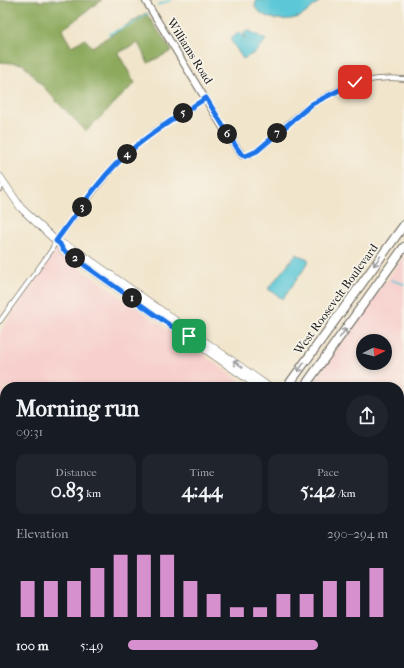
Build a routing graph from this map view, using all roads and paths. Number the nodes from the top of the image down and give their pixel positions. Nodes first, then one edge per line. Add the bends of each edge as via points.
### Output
1 (145, 0) edge
2 (404, 79) edge
3 (206, 98) junction
4 (242, 155) joint
5 (1, 183) edge
6 (404, 225) edge
7 (404, 240) edge
8 (58, 242) junction
9 (404, 247) edge
10 (386, 272) junction
11 (0, 321) edge
12 (171, 326) junction
13 (198, 338) junction
14 (252, 382) edge
15 (262, 382) edge
16 (291, 382) edge
17 (308, 382) edge

1 - 3 street, Williams Road
2 - 4 street via 381,78 346,85 312,104 257,151
3 - 4 street, Williams Road
3 - 8 street via 154,131 114,166
5 - 8 main road via 21,208
6 -> 16 highway, West Roosevelt Boulevard
7 - 10 highway
8 - 11 street
8 - 12 main road via 63,250
8 - 13 main road via 77,251
9 - 10 highway, West Roosevelt Boulevard
17 -> 10 highway, West Roosevelt Boulevard
12 - 13 main road
12 - 14 main road
15 -> 13 main road

